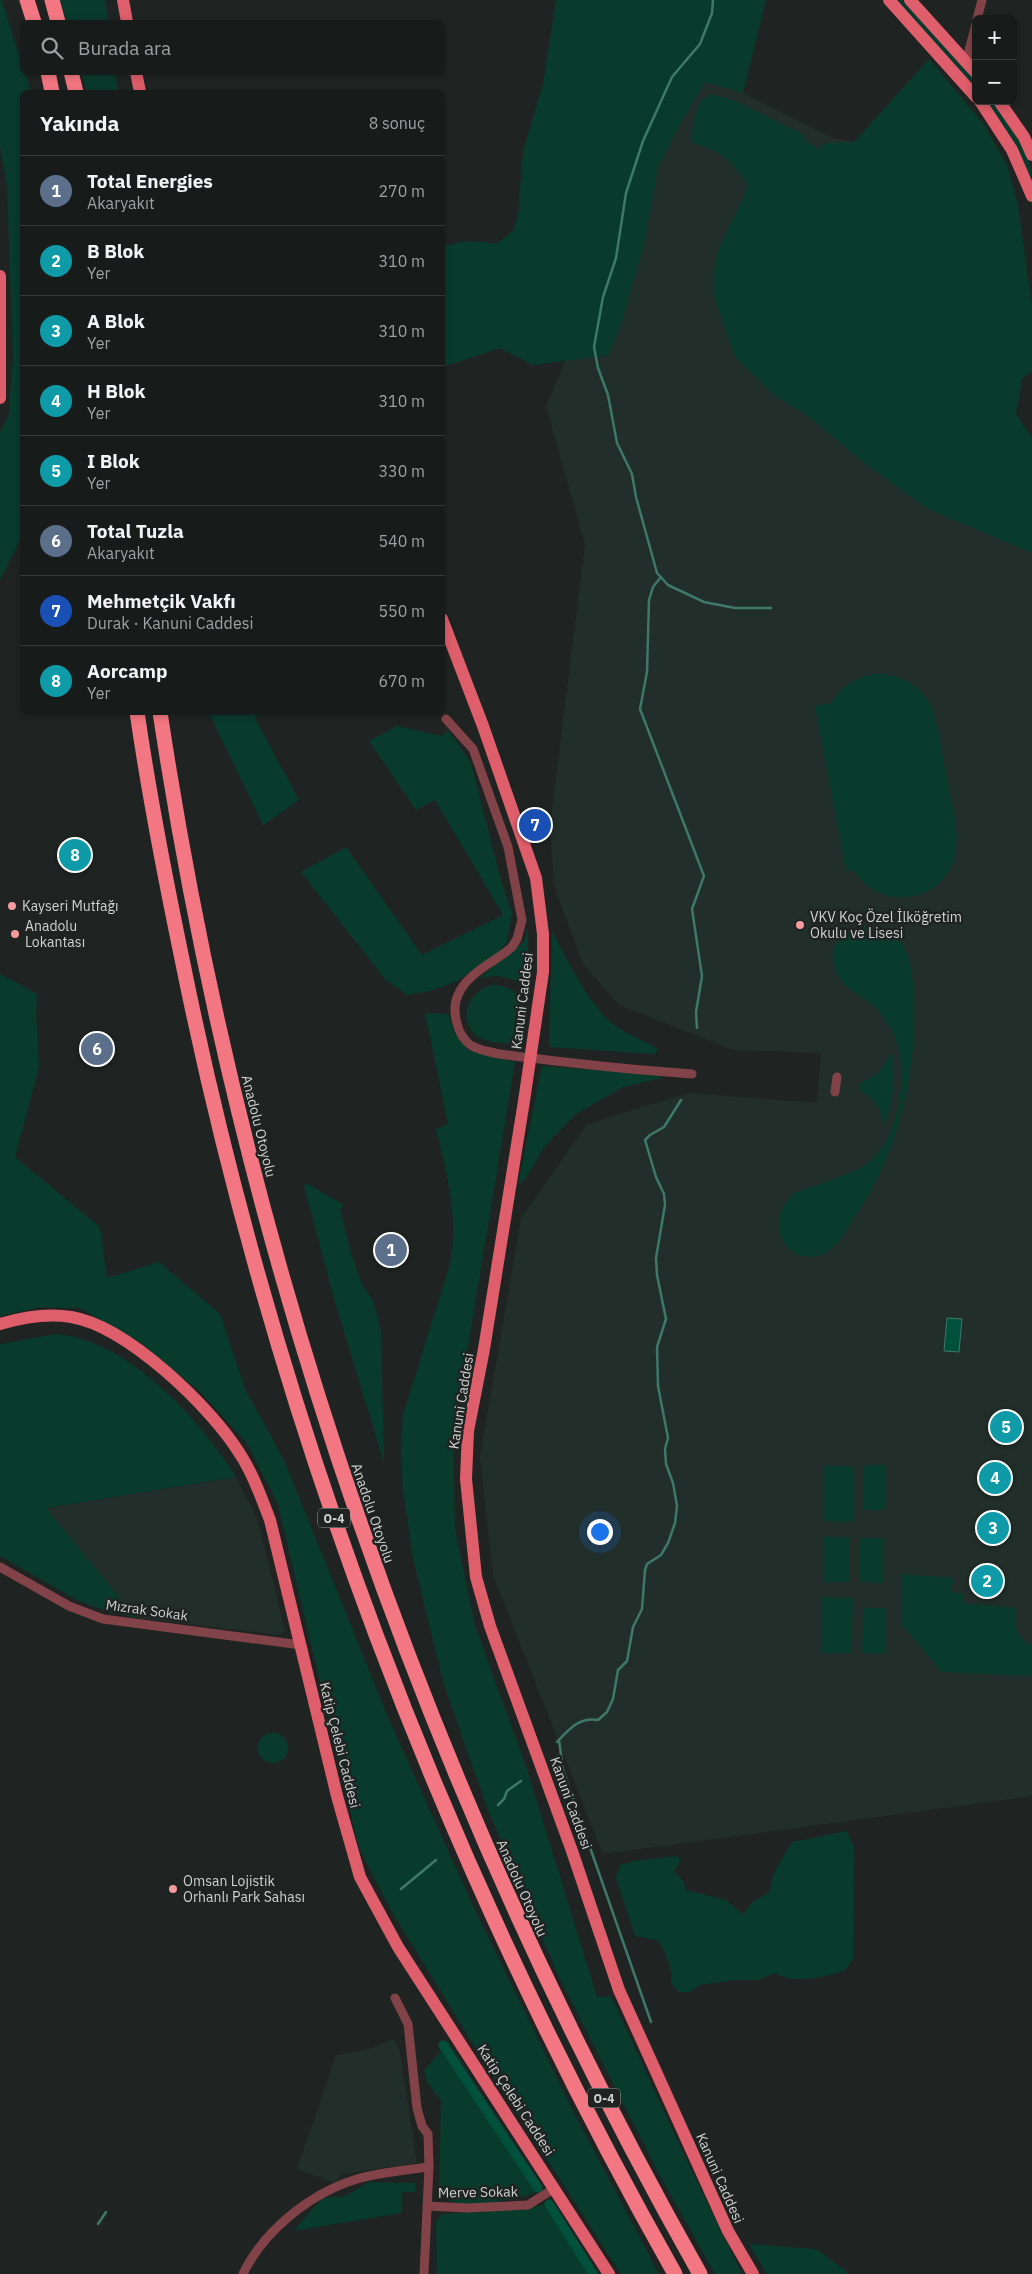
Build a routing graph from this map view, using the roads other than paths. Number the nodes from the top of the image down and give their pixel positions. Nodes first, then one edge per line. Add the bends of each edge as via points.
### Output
1 (27, 0) edge
2 (52, 0) edge
3 (123, 0) edge
4 (889, 0) edge
5 (910, 0) edge
6 (982, 0) edge
7 (978, 15) edge
8 (33, 20) edge
9 (57, 20) edge
10 (127, 20) edge
11 (972, 39) edge
12 (966, 62) junction
13 (972, 69) edge
14 (49, 75) edge
15 (72, 75) edge
16 (137, 75) edge
17 (52, 90) edge
18 (76, 90) edge
19 (140, 90) edge
20 (972, 92) edge
21 (983, 105) edge
22 (1002, 105) edge
23 (1032, 155) edge
24 (1032, 196) edge
25 (0, 276) edge
26 (0, 398) edge
27 (445, 627) edge
28 (137, 715) edge
29 (160, 715) edge
30 (446, 719) dead end
31 (692, 1074) dead end
32 (836, 1077) dead end
33 (835, 1092) dead end
34 (0, 1324) edge
35 (0, 1568) edge
36 (300, 1645) junction
37 (396, 1998) dead end
38 (429, 2167) junction
39 (555, 2188) junction
40 (427, 2206) junction
41 (243, 2274) edge
42 (424, 2274) edge
43 (609, 2274) edge
44 (674, 2274) edge
45 (700, 2274) edge
46 (753, 2274) edge

1 - 8 highway
2 - 9 highway
3 - 10 main road
4 - 20 main road
5 - 12 main road
6 - 7 street
11 - 12 street
12 - 13 main road
14 - 17 highway
15 - 18 highway
16 - 19 main road
21 - 24 main road via 1012,150
22 - 23 main road
25 - 26 main road
27 - 46 main road, Kanuni Caddesi via 536,878 543,934 543,972 524,1102 468,1431 466,1479 476,1577 490,1626 619,1990 728,2231
28 - 44 highway, O-4 via 198,1042 229,1171 273,1332 348,1556 420,1751 491,1917 596,2131
29 - 45 highway, Anadolu Otoyolu / O-4 via 185,869 230,1079 280,1272 342,1474 404,1647 517,1918 619,2128
30 - 31 street via 473,750 508,847 522,920 512,947 463,986 454,1008 459,1028 471,1046 502,1054 588,1065
32 - 33 street
34 - 36 main road, Katip Çelebi Caddesi via 46,1315 73,1317 99,1326 186,1389 216,1421 240,1454 258,1488 270,1520
35 - 36 street, Mızrak Sokak via 69,1606 103,1619
36 - 39 main road, Katip Çelebi Caddesi via 360,1877 398,1946
37 - 38 street via 408,2024 417,2108 428,2134
38 - 40 street
38 - 41 street via 358,2179 323,2193 268,2237
39 - 40 street, Merve Sokak via 528,2205
39 - 43 main road, Katip Çelebi Caddesi
40 - 42 street

